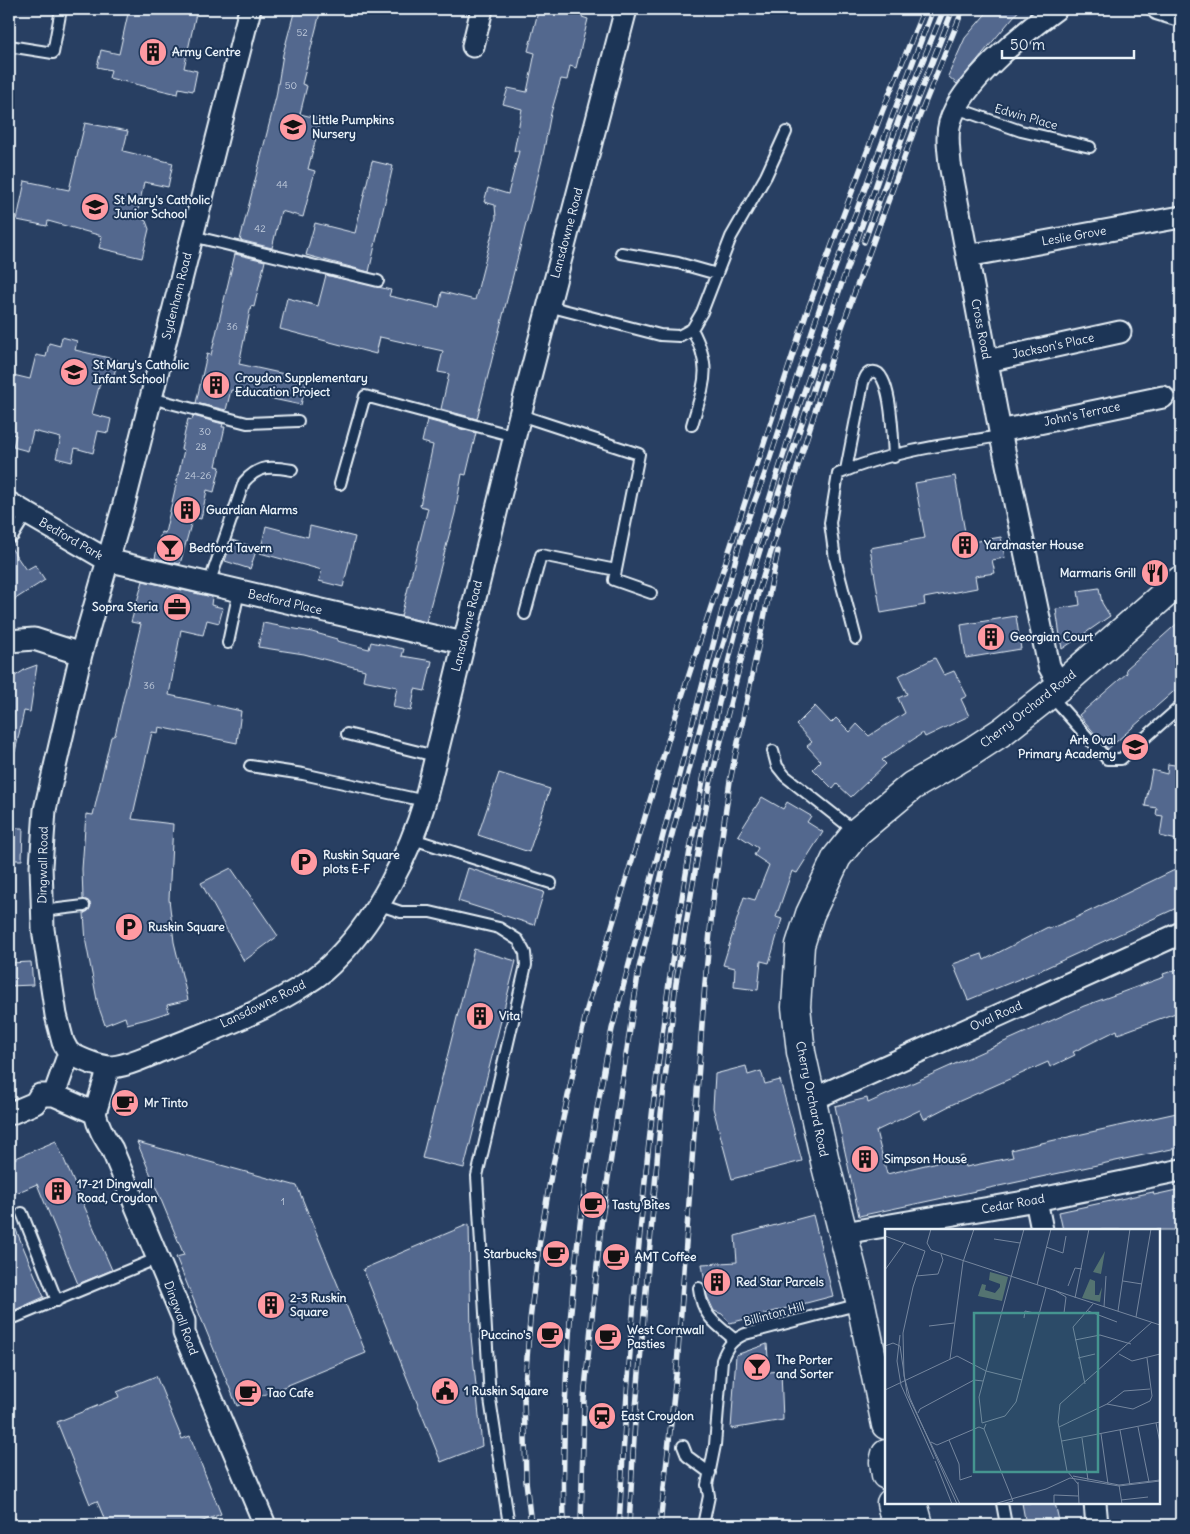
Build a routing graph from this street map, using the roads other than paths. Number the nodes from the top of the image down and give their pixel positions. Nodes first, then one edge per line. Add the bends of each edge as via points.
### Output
1 (62, 9) edge
2 (250, 9) edge
3 (482, 9) edge
4 (623, 9) edge
5 (1056, 9) edge
6 (1158, 9) edge
7 (1181, 16) edge
8 (9, 46) edge
9 (473, 46) dead end
10 (956, 108) junction
11 (786, 132) dead end
12 (1090, 147) dead end
13 (1181, 217) edge
14 (192, 236) junction
15 (621, 253) dead end
16 (967, 256) junction
17 (717, 274) junction
18 (378, 281) dead end
19 (548, 306) junction
20 (692, 329) junction
21 (1120, 332) dead end
22 (987, 361) junction
23 (1163, 397) dead end
24 (151, 398) junction
25 (520, 415) junction
26 (298, 421) dead end
27 (692, 424) dead end
28 (1001, 434) junction
29 (514, 436) junction
30 (894, 457) junction
31 (292, 470) dead end
32 (846, 470) junction
33 (340, 484) dead end
34 (18, 508) edge
35 (9, 538) edge
36 (108, 560) junction
37 (616, 570) junction
38 (1181, 580) edge
39 (209, 584) junction
40 (239, 591) junction
41 (651, 594) dead end
42 (526, 614) dead end
43 (856, 639) dead end
44 (9, 641) edge
45 (228, 644) dead end
46 (462, 644) junction
47 (82, 654) junction
48 (1055, 690) junction
49 (1181, 706) edge
50 (347, 734) dead end
51 (773, 751) dead end
52 (435, 756) junction
53 (250, 766) dead end
54 (425, 802) junction
55 (857, 832) junction
56 (413, 839) junction
57 (551, 883) dead end
58 (377, 904) junction
59 (84, 906) dead end
60 (42, 911) junction
61 (1181, 932) edge
62 (69, 1053) junction
63 (99, 1064) junction
64 (54, 1095) junction
65 (811, 1100) junction
66 (94, 1112) junction
67 (9, 1114) edge
68 (1181, 1170) edge
69 (1036, 1200) junction
70 (22, 1213) dead end
71 (1042, 1229) edge
72 (844, 1233) junction
73 (158, 1258) junction
74 (699, 1288) dead end
75 (57, 1301) junction
76 (861, 1304) junction
77 (9, 1316) edge
78 (734, 1339) junction
79 (885, 1420) edge
80 (684, 1446) dead end
81 (710, 1473) junction
82 (891, 1504) edge
83 (913, 1504) edge
84 (1002, 1504) edge
85 (1095, 1504) edge
86 (265, 1525) edge
87 (509, 1525) edge
88 (703, 1525) edge
89 (896, 1525) edge
90 (918, 1525) edge
91 (1006, 1525) edge
92 (1097, 1525) edge

1 - 8 lane via 53,53
2 - 14 street, Sydenham Road
3 - 9 street
4 - 19 street, Lansdowne Road
5 - 10 street, Cross Road via 998,57
6 - 7 street
10 - 12 lane, Edwin Place via 1021,131
10 - 16 street, Cross Road via 947,137
11 - 17 lane via 766,176 731,237
13 - 16 street, Leslie Grove
14 - 18 lane
14 - 24 street, Sydenham Road
15 - 17 lane
16 - 22 street, Cross Road
17 - 20 lane
19 - 20 lane via 660,335 678,336
19 - 25 street, Lansdowne Road
20 - 27 lane via 701,346 706,378
21 - 22 street, Jackson's Place
22 - 28 street, Cross Road
23 - 28 street, John's Terrace
24 - 26 lane via 247,423
24 - 36 street, Sydenham Road
25 - 29 street, Lansdowne Road
25 - 37 lane via 639,454
28 - 30 lane
28 - 48 street, Cross Road
29 - 33 lane via 365,396
29 - 46 street, Lansdowne Road
30 - 32 lane via 866,461
30 - 32 lane via 885,385 881,376 870,372 863,383
31 - 39 lane via 263,468 244,482
32 - 43 lane via 838,474 830,523 835,559
34 - 35 lane via 13,536
34 - 36 street, Bedford Park
36 - 39 street, Bedford Place
36 - 47 street, Sydenham Road
37 - 41 lane via 614,580
37 - 42 lane via 541,555
38 - 48 street, Cherry Orchard Road
39 - 40 street, Bedford Place
40 - 45 lane
40 - 46 street, Bedford Place
44 - 47 street via 34,639
46 - 52 street, Lansdowne Road
47 - 60 street, Dingwall Road via 45,810
48 - 49 lane via 1107,758 1113,760 1121,759
48 - 55 street, Cherry Orchard Road via 971,752 912,786
50 - 52 lane
51 - 55 lane via 777,766 785,776
52 - 54 street, Lansdowne Road
53 - 54 lane via 303,774
54 - 56 street, Lansdowne Road
55 - 65 street, Cherry Orchard Road via 837,857 810,914 800,945 796,1007
56 - 57 lane
56 - 58 street, Lansdowne Road
58 - 63 street, Lansdowne Road via 340,956 292,992 136,1060
58 - 87 lane via 401,912 430,912 499,928 518,940 525,953 526,965 477,1176 490,1400
59 - 60 lane
60 - 62 street, Dingwall Road via 52,996 61,1037
61 - 65 street, Oval Road
62 - 63 street
62 - 64 street
63 - 66 street
64 - 66 street
64 - 67 street via 40,1095 36,1102
65 - 72 street, Cherry Orchard Road
66 - 73 street, Dingwall Road
68 - 69 street, Cedar Road
69 - 71 street
69 - 72 street, Cedar Road
70 - 75 lane
72 - 76 street, Cherry Orchard Road
73 - 75 lane
73 - 86 street, Dingwall Road via 184,1321 184,1333
74 - 78 lane via 701,1304 708,1316
75 - 77 lane via 16,1317
76 - 78 lane, Billinton Hill
76 - 79 street, Cherry Orchard Road
78 - 81 lane, Billinton Hill via 722,1360
80 - 81 lane via 687,1456
81 - 88 lane, Billinton Hill
82 - 89 street
83 - 90 street
84 - 91 lane
85 - 92 street

